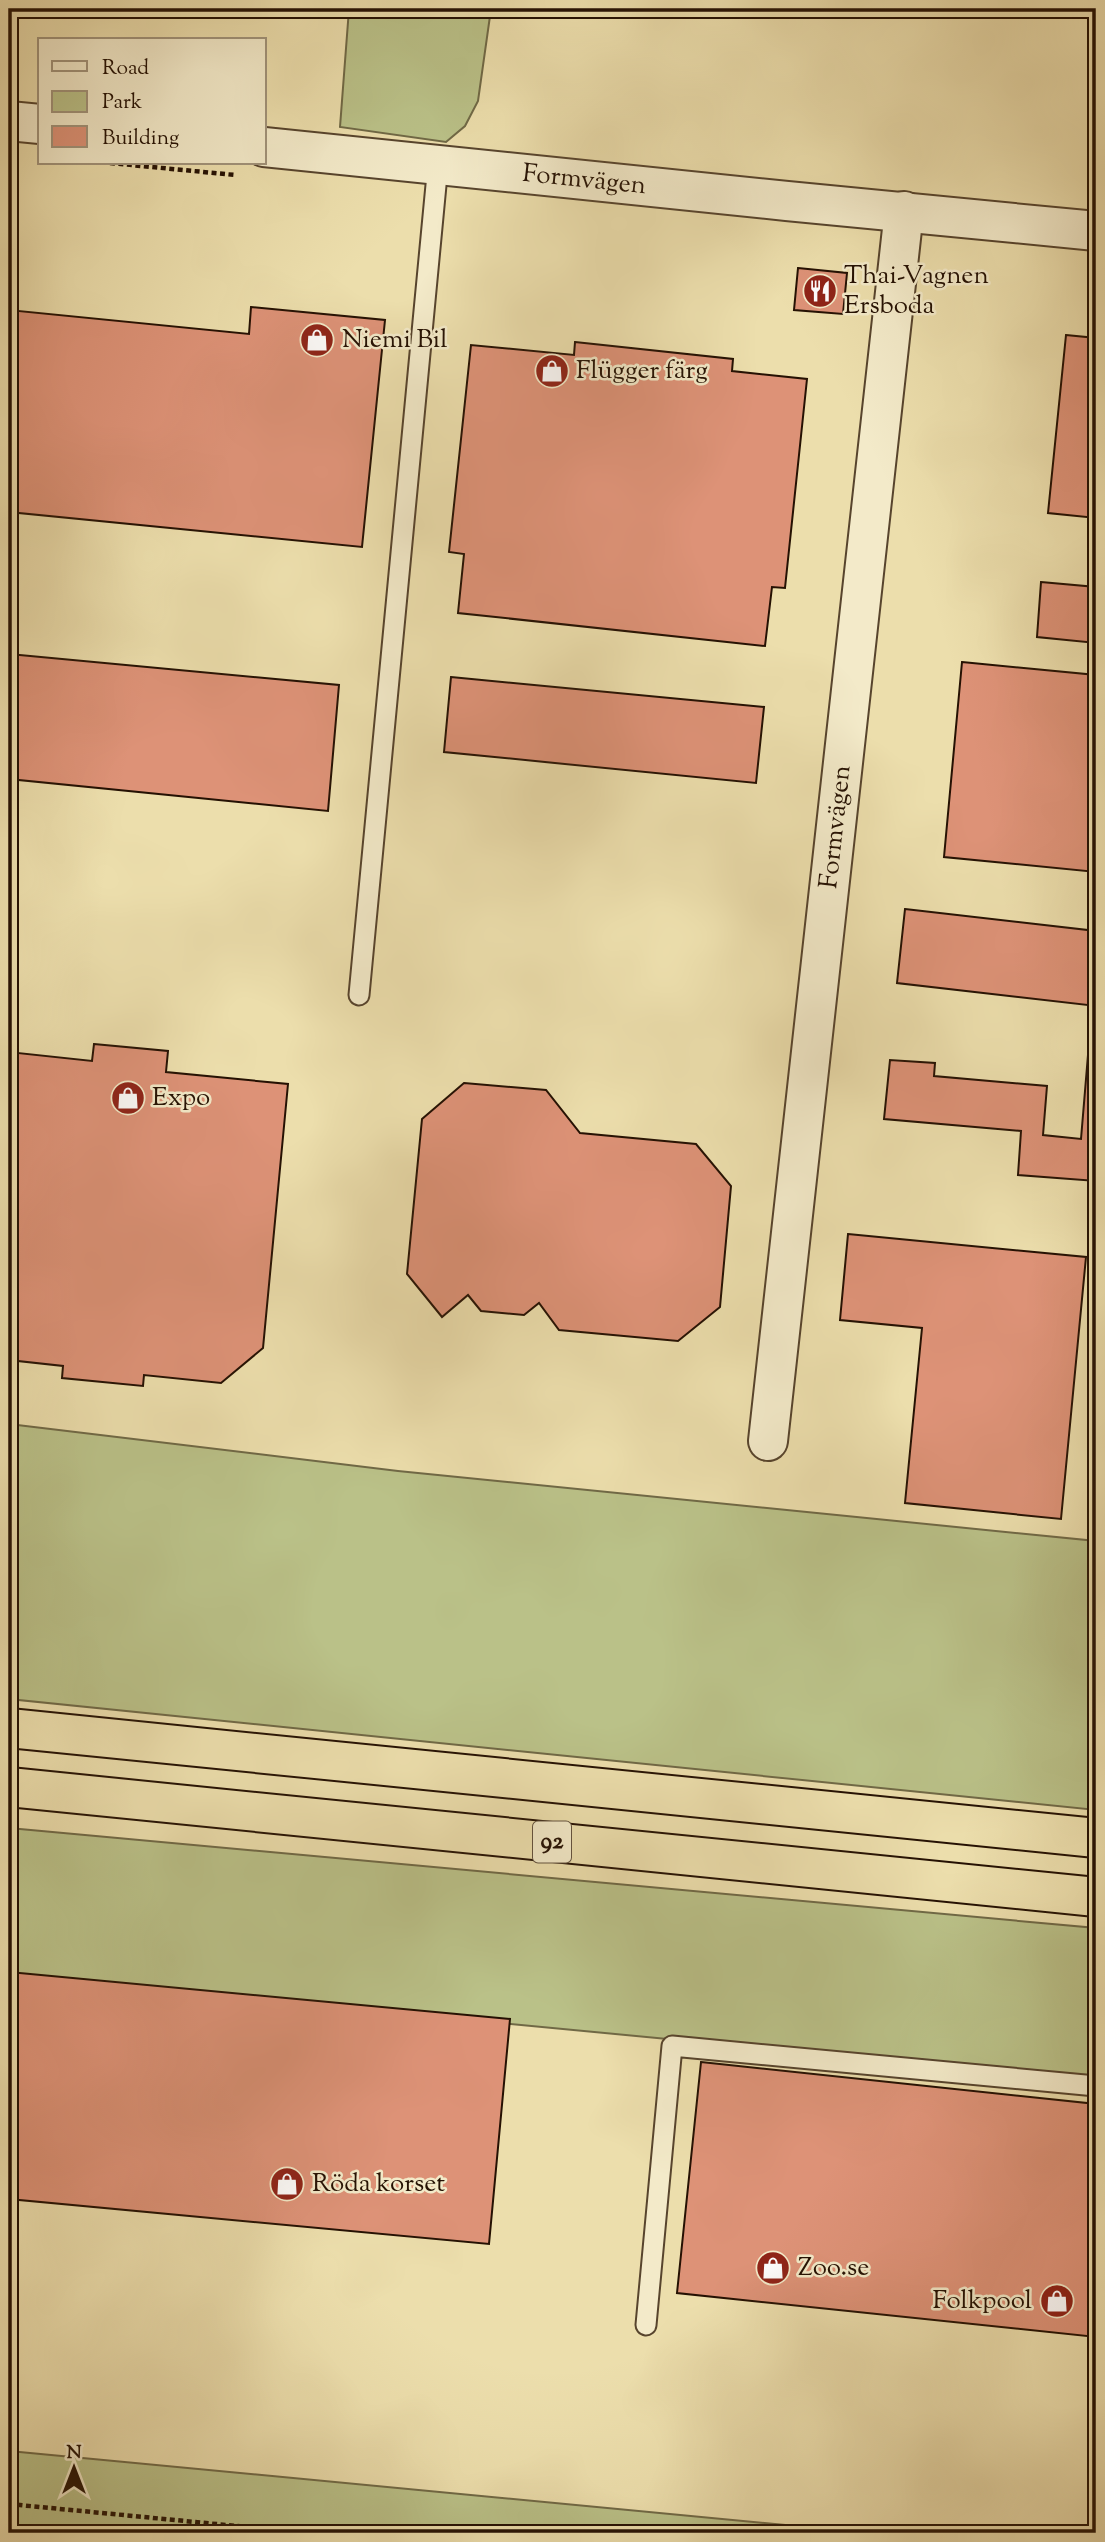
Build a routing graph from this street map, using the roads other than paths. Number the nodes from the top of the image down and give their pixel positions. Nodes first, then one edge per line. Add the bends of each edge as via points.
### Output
1 (9, 121) edge
2 (38, 124) edge
3 (266, 147) edge
4 (438, 164) junction
5 (904, 211) junction
6 (1096, 231) edge
7 (359, 995) dead end
8 (768, 1441) dead end
9 (9, 1728) edge
10 (9, 1787) edge
11 (1096, 1829) edge
12 (1045, 1833) junction
13 (1096, 1838) edge
14 (1096, 1897) edge
15 (1096, 2086) edge
16 (646, 2325) dead end

1 - 2 street
3 - 4 street, Formvägen
4 - 5 street, Formvägen
4 - 7 lane
5 - 6 street, Formvägen
5 - 8 street, Formvägen
9 - 12 highway, 92
10 - 14 highway, 92
11 - 12 lane
12 - 13 highway, 92
15 - 16 lane via 672,2046

